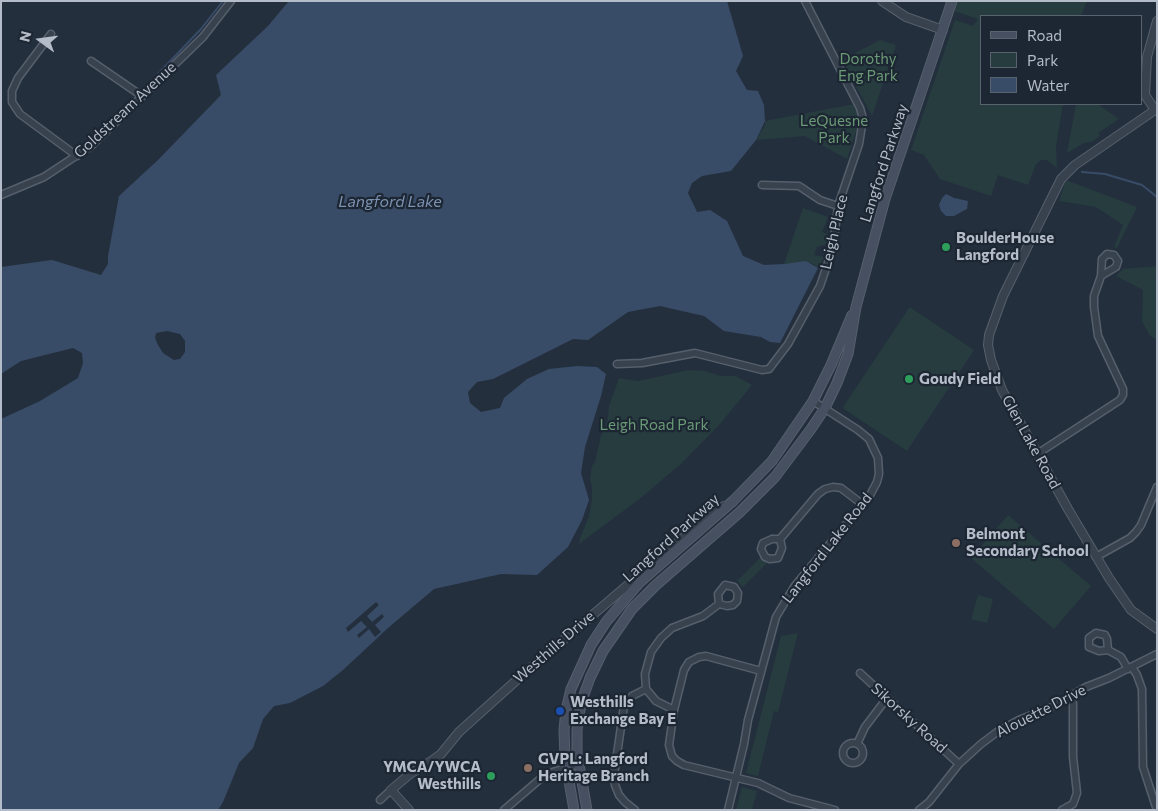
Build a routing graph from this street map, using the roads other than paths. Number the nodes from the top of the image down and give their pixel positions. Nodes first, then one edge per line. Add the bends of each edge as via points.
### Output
1 (231, 1) edge
2 (805, 1) edge
3 (882, 1) edge
4 (952, 1) edge
5 (1157, 21) edge
6 (942, 30) junction
7 (51, 34) dead end
8 (91, 61) dead end
9 (142, 96) junction
10 (1156, 110) edge
11 (77, 156) junction
12 (762, 185) dead end
13 (1, 195) edge
14 (838, 206) junction
15 (1101, 276) dead end
16 (856, 307) junction
17 (617, 364) dead end
18 (813, 400) junction
19 (825, 408) junction
20 (1037, 454) junction
21 (1157, 487) edge
22 (733, 501) junction
23 (862, 504) junction
24 (780, 539) dead end
25 (1096, 557) junction
26 (720, 604) dead end
27 (1157, 629) edge
28 (1108, 650) dead end
29 (1157, 654) edge
30 (1130, 668) junction
31 (761, 670) junction
32 (860, 673) dead end
33 (646, 688) junction
34 (1069, 696) junction
35 (887, 698) junction
36 (674, 710) junction
37 (857, 744) dead end
38 (579, 764) junction
39 (959, 764) junction
40 (566, 767) junction
41 (736, 778) junction
42 (391, 790) junction
43 (380, 800) dead end
44 (408, 810) edge
45 (504, 810) edge
46 (574, 810) edge
47 (587, 810) edge
48 (635, 810) edge
49 (728, 810) edge
50 (835, 810) edge
51 (919, 810) edge
52 (1062, 810) edge
53 (1157, 810) edge

1 - 9 street, Goldstream Avenue via 204,36
2 - 14 street, Leigh Place via 863,119 859,144
3 - 6 street via 906,17
4 - 6 main road, Langford Parkway
5 - 10 street via 1147,57 1145,95
6 - 16 main road, Langford Parkway via 885,198
7 - 11 street via 18,78 12,91 12,102 20,114
8 - 9 street
9 - 11 street, Goldstream Avenue
10 - 20 street, Glen Lake Road via 1065,174 1015,268 994,320 988,345 991,360 1002,390
11 - 13 street, Goldstream Avenue via 44,177
12 - 14 street via 799,186 820,200
14 - 17 street, Leigh Place via 833,248 824,275 788,344 769,369 695,353 642,364
15 - 20 street via 1094,296 1094,321 1123,395
16 - 18 main road, Langford Parkway
16 - 19 main road, Langford Parkway via 848,354
18 - 19 street, Langford Lake Road
18 - 22 main road, Langford Parkway via 772,460
19 - 23 street, Langford Lake Road via 864,434 876,451 879,466 877,482
19 - 38 main road, Langford Parkway via 768,484 656,585 618,627 603,651 581,703 577,730
20 - 25 street, Glen Lake Road
21 - 25 street via 1136,532
22 - 40 main road, Langford Parkway via 640,582 591,645 578,671 566,710
22 - 42 street, Westhills Drive via 712,512 513,683 459,732 441,754
23 - 24 street via 841,488 825,489
23 - 31 street, Langford Lake Road via 787,596 774,623
25 - 27 street, Glen Lake Road via 1131,610
26 - 33 street via 703,616 672,628 661,638 646,667
28 - 30 street
29 - 30 street, Alouette Drive
30 - 34 street, Alouette Drive
30 - 53 street via 1137,675 1142,689 1143,767
31 - 36 street via 706,656 695,658 684,670
31 - 41 street, Langford Lake Road
32 - 35 street, Sikorsky Road
33 - 36 street via 656,702
33 - 48 street via 632,696 624,706 614,775 620,796
34 - 39 street, Alouette Drive via 997,732
34 - 52 street via 1073,703 1077,793 1073,804
35 - 37 street via 865,727
35 - 39 street, Sikorsky Road
36 - 41 street via 669,745 674,759 684,765
38 - 40 street
38 - 47 main road, Langford Parkway
39 - 51 street, Alouette Drive
40 - 45 street via 540,778
40 - 46 main road, Langford Parkway
41 - 49 street, Langford Lake Road
41 - 50 street via 764,785 789,798
42 - 43 street, Westhills Drive
42 - 44 street

